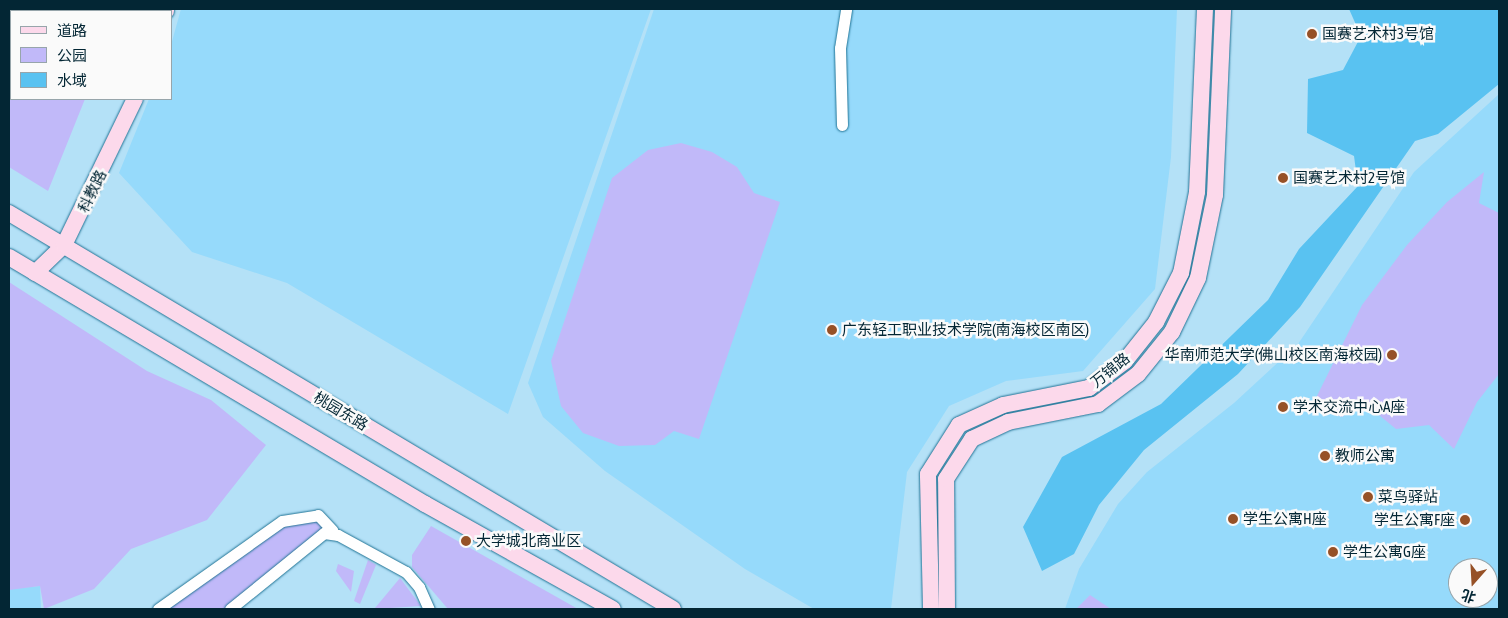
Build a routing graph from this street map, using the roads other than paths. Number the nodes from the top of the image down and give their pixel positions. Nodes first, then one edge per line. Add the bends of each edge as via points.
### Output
1 (846, 9) edge
2 (1205, 9) edge
3 (1223, 9) edge
4 (123, 100) edge
5 (134, 100) edge
6 (842, 125) dead end
7 (9, 213) edge
8 (60, 243) junction
9 (9, 257) edge
10 (35, 272) junction
11 (332, 530) dead end
12 (158, 609) edge
13 (230, 609) edge
14 (429, 609) edge
15 (614, 609) edge
16 (673, 609) edge
17 (931, 609) edge
18 (947, 609) edge

1 - 6 street via 840,48
2 - 17 street, 万锦路 via 1197,192 1180,273 1156,322 1125,361 1089,388 1003,405 959,425 928,474
3 - 18 street, 万锦路 via 1215,195 1198,278 1172,332 1138,374 1098,404 1008,422 972,439 946,480
4 - 8 street, 科教路
5 - 8 street, 科教路
7 - 8 street, 桃园东路
8 - 10 street, 科教路
8 - 16 street, 桃园东路
9 - 10 street
10 - 15 street via 425,504
11 - 12 street via 318,515 282,521
13 - 14 street via 324,533 338,535 406,572 420,587

